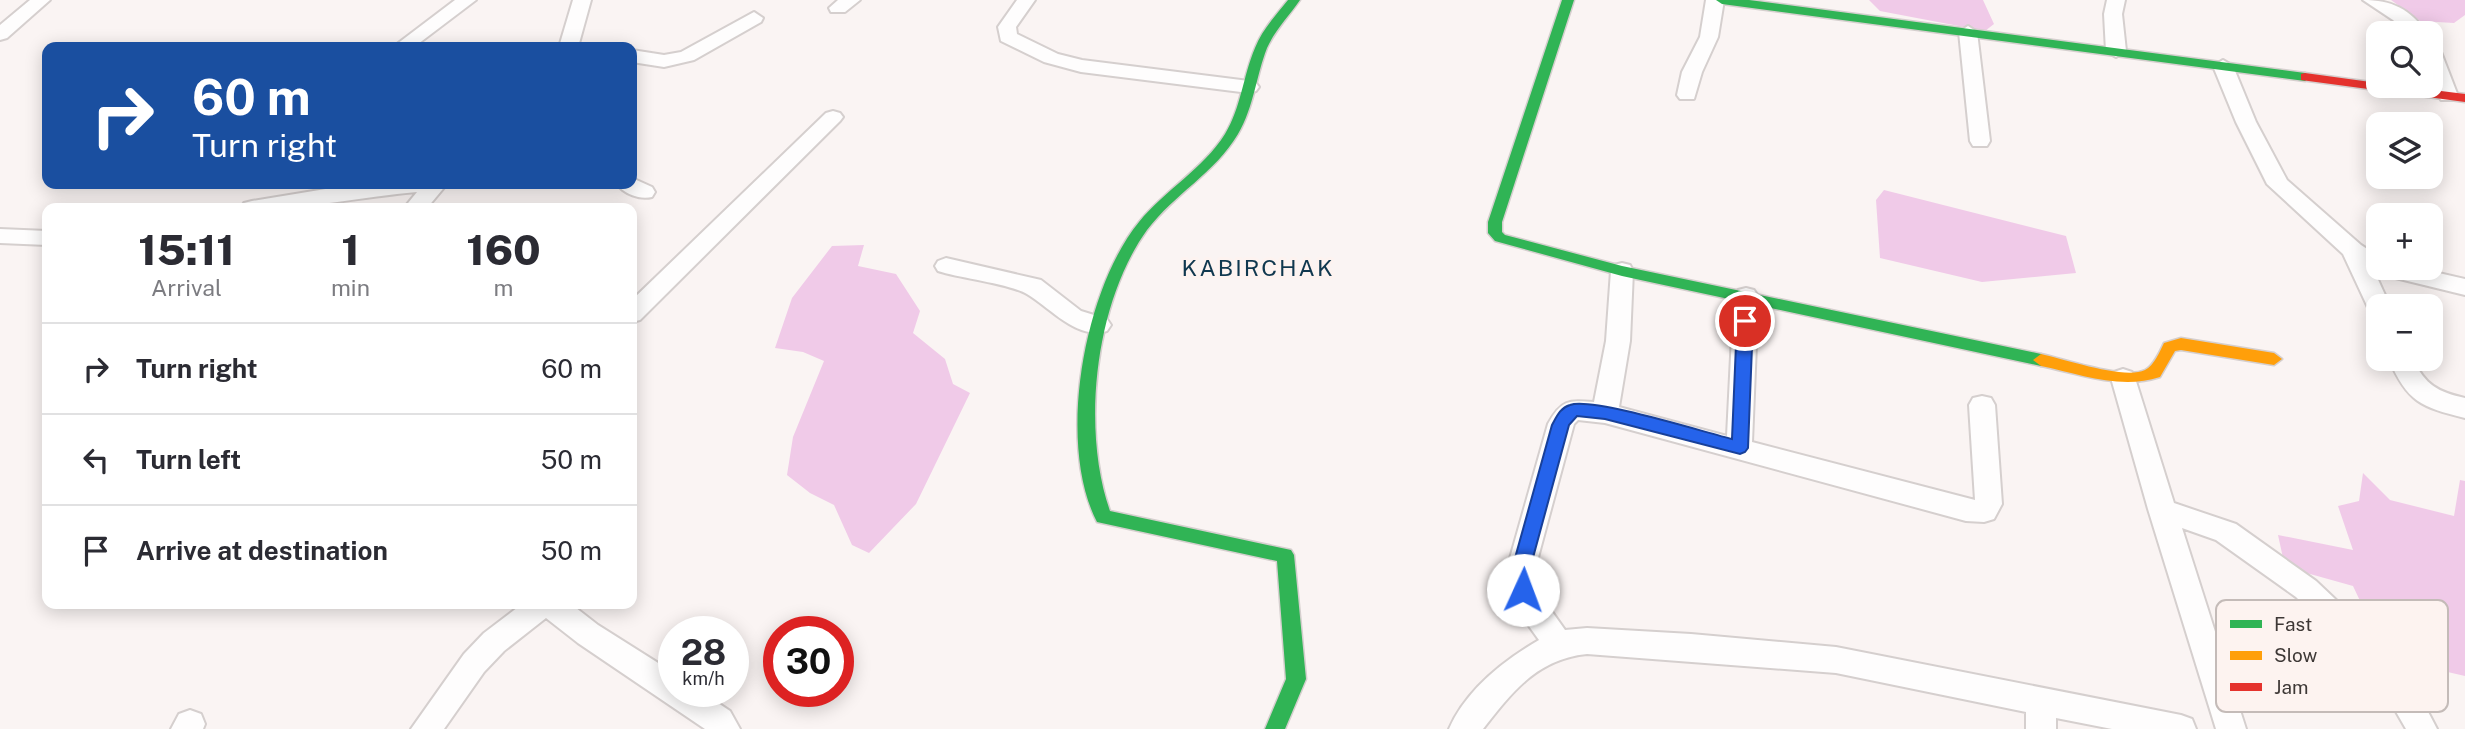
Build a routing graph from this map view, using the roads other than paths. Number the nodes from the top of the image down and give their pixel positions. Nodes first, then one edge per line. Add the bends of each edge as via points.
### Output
1 (41, 0) edge
2 (467, 0) edge
3 (582, 0) edge
4 (1026, 0) edge
5 (1294, 0) edge
6 (1567, 0) edge
7 (1715, 0) edge
8 (1722, 0) edge
9 (2116, 0) edge
10 (2372, 0) edge
11 (754, 18) dead end
12 (2405, 21) edge
13 (1968, 32) junction
14 (0, 34) edge
15 (409, 42) edge
16 (575, 42) edge
17 (2116, 51) junction
18 (637, 57) edge
19 (2223, 66) junction
20 (2443, 74) edge
21 (1249, 87) junction
22 (1687, 95) dead end
23 (2456, 97) edge
24 (833, 117) dead end
25 (1980, 141) dead end
26 (372, 189) edge
27 (430, 189) edge
28 (283, 203) edge
29 (419, 203) edge
30 (0, 236) edge
31 (42, 238) edge
32 (2353, 250) junction
33 (2366, 258) edge
34 (946, 267) dead end
35 (1622, 271) junction
36 (2436, 280) edge
37 (2465, 287) edge
38 (2373, 294) edge
39 (1746, 296) junction
40 (637, 309) edge
41 (1099, 325) junction
42 (2274, 359) dead end
43 (2406, 371) edge
44 (2123, 378) junction
45 (1982, 405) dead end
46 (2465, 408) edge
47 (1605, 413) junction
48 (1740, 448) junction
49 (2161, 509) junction
50 (2317, 600) edge
51 (537, 609) edge
52 (556, 609) edge
53 (1558, 644) junction
54 (2216, 679) edge
55 (658, 680) edge
56 (698, 707) edge
57 (2226, 712) edge
58 (2413, 712) edge
59 (2041, 715) edge
60 (426, 729) edge
61 (725, 729) edge
62 (1275, 729) edge
63 (1464, 729) edge
64 (2181, 729) edge
65 (2231, 729) edge
66 (2422, 729) edge

1 - 14 street
2 - 15 street
3 - 16 street
4 - 21 street via 1007,27 1008,37 1051,58 1081,66
5 - 21 street via 1268,34
6 - 35 street via 1495,222 1496,233 1521,245
7 - 22 street via 1709,37
8 - 13 street
9 - 17 street
10 - 12 street
11 - 18 street via 675,60
13 - 17 street
13 - 25 street
17 - 19 street
19 - 23 street
19 - 32 street via 2278,184
20 - 23 street
21 - 41 street via 1230,135 1134,238
24 - 40 street
26 - 28 street
27 - 29 street
30 - 31 street
32 - 33 street
32 - 38 street
34 - 41 street via 1033,286 1062,310
35 - 39 street
35 - 47 street via 1618,341
36 - 37 street
39 - 44 street
39 - 48 street
41 - 62 street via 1090,418 1090,474 1097,510 1103,517 1285,555 1296,678
42 - 44 street via 2180,344 2170,347 2153,374
43 - 46 street via 2420,394
44 - 49 street
45 - 48 street via 1989,504 1984,511 1966,510
47 - 48 street
47 - 53 street via 1574,410 1566,415 1519,576 1531,606
49 - 50 street via 2227,532
49 - 54 street
51 - 60 street via 474,663
52 - 55 street
53 - 59 street via 1691,646 1836,660
53 - 63 street via 1518,668
56 - 61 street
57 - 65 street
58 - 66 street
59 - 64 street

